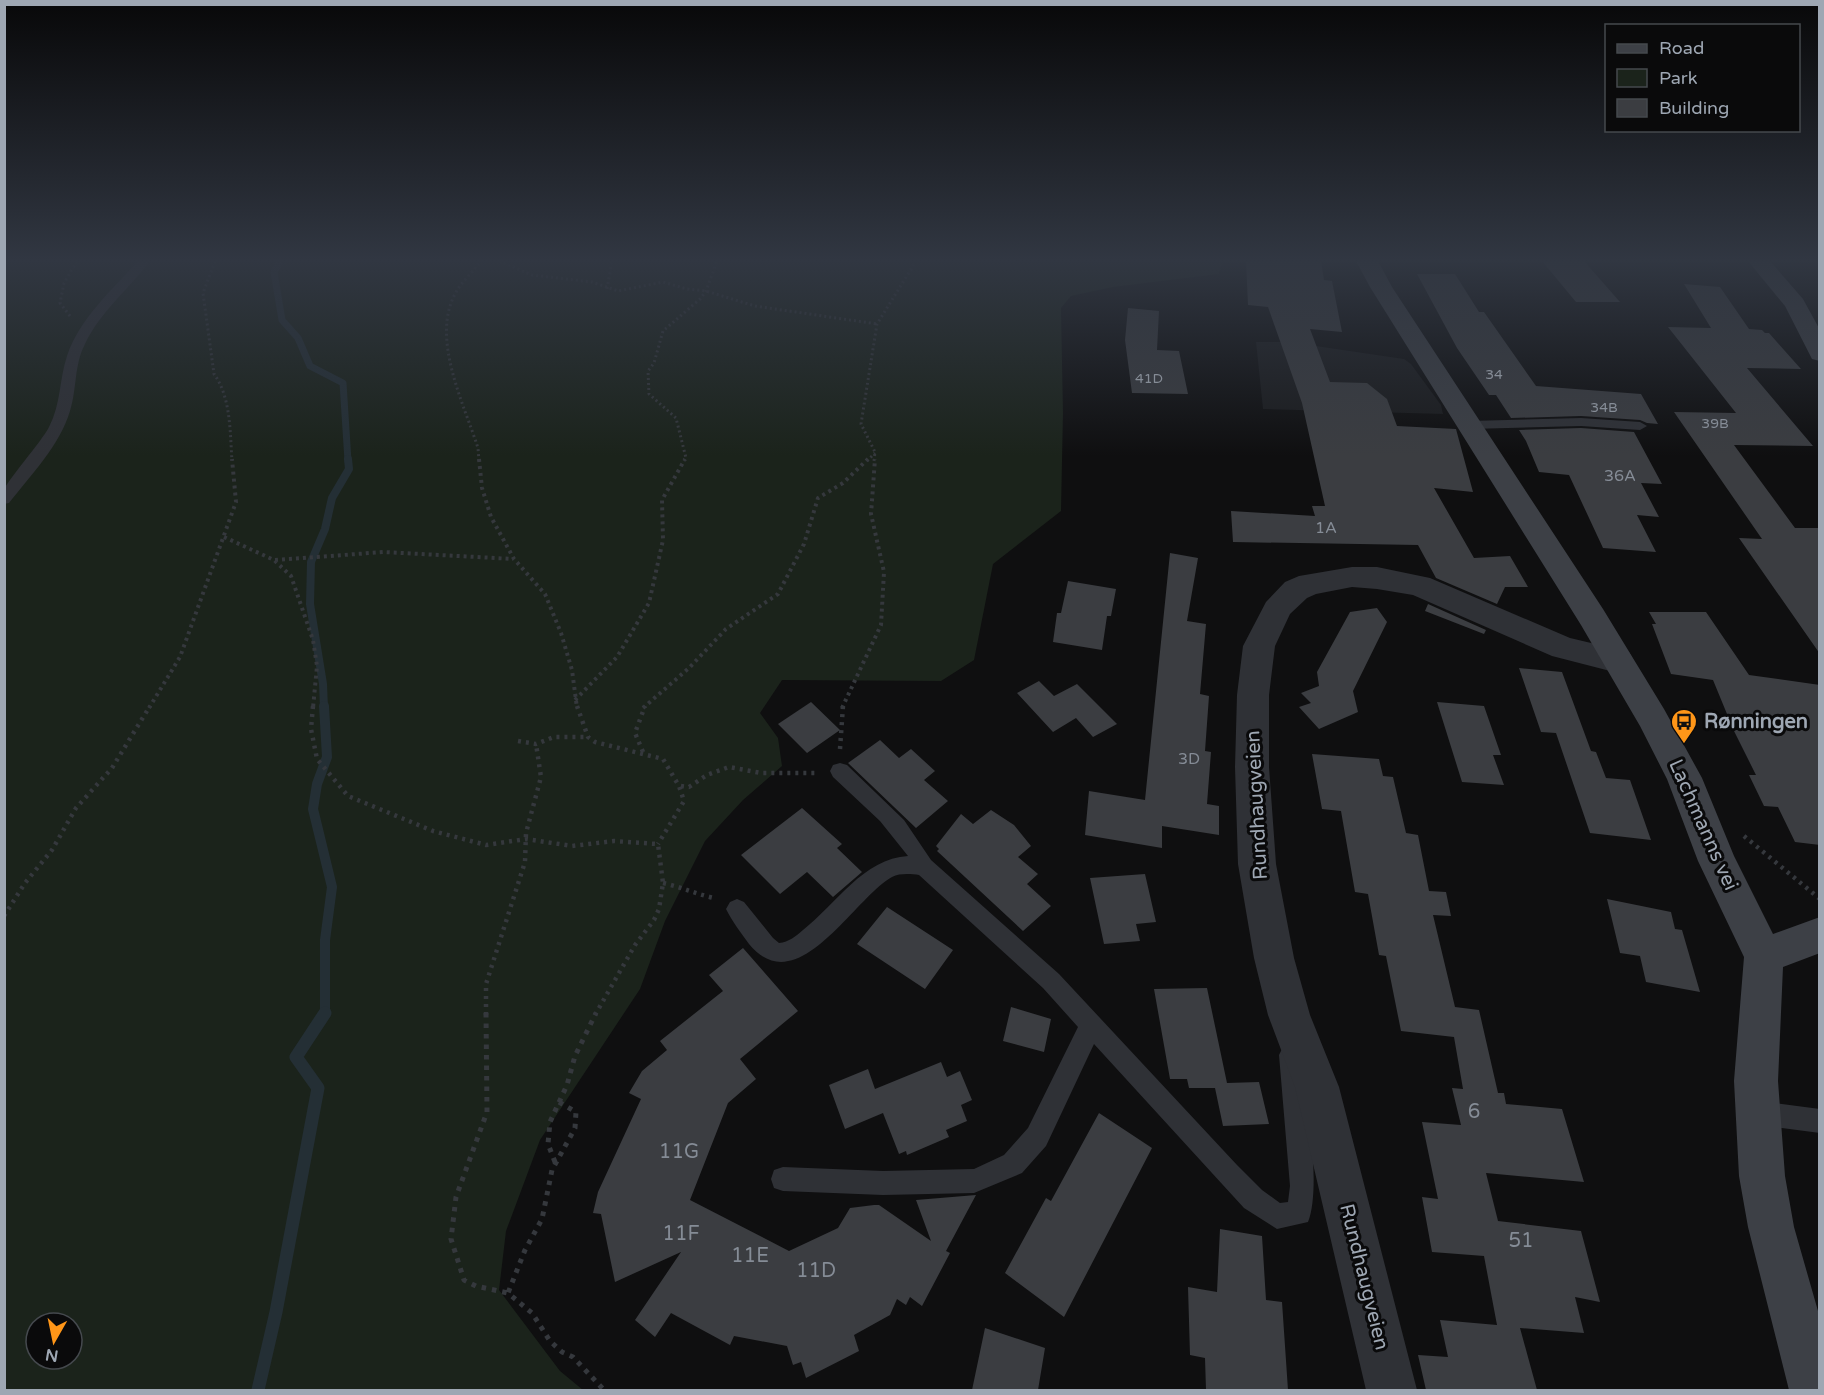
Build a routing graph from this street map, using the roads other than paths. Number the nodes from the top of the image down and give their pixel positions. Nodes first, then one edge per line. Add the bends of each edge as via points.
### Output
1 (91, 326) edge
2 (1406, 326) edge
3 (1806, 326) edge
4 (1820, 354) edge
5 (1470, 425) junction
6 (1640, 426) dead end
7 (4, 499) edge
8 (1618, 661) junction
9 (840, 771) road end
10 (924, 866) junction
11 (737, 909) road end
12 (1820, 935) edge
13 (1764, 956) junction
14 (1289, 1015) junction
15 (1092, 1024) junction
16 (1758, 1113) junction
17 (1820, 1121) edge
18 (783, 1179) dead end
19 (1392, 1390) edge
20 (1814, 1390) edge

1 - 7 lane via 78,344 68,369 60,418 34,461
2 - 5 street, Lachmanns vei
3 - 4 street
5 - 6 lane via 1581,422
5 - 8 street, Lachmanns vei
8 - 13 street, Lachmanns vei via 1684,778 1717,861
8 - 14 street, Rundhaugveien via 1563,648 1438,592 1403,582 1330,579 1310,584 1284,600 1265,630 1255,667 1252,767 1257,864
9 - 10 lane via 898,825
10 - 11 lane via 887,869 817,932 786,954 762,942
10 - 15 lane via 1051,981
12 - 13 street
13 - 16 street, Lachmanns vei via 1756,1081
14 - 15 lane via 1302,1186 1299,1213 1277,1216 1236,1183
14 - 19 street, Rundhaugveien via 1317,1087
15 - 18 lane via 1037,1137 1013,1164 974,1181 933,1184
16 - 17 lane
16 - 20 street, Lachmanns vei via 1762,1176 1771,1227

